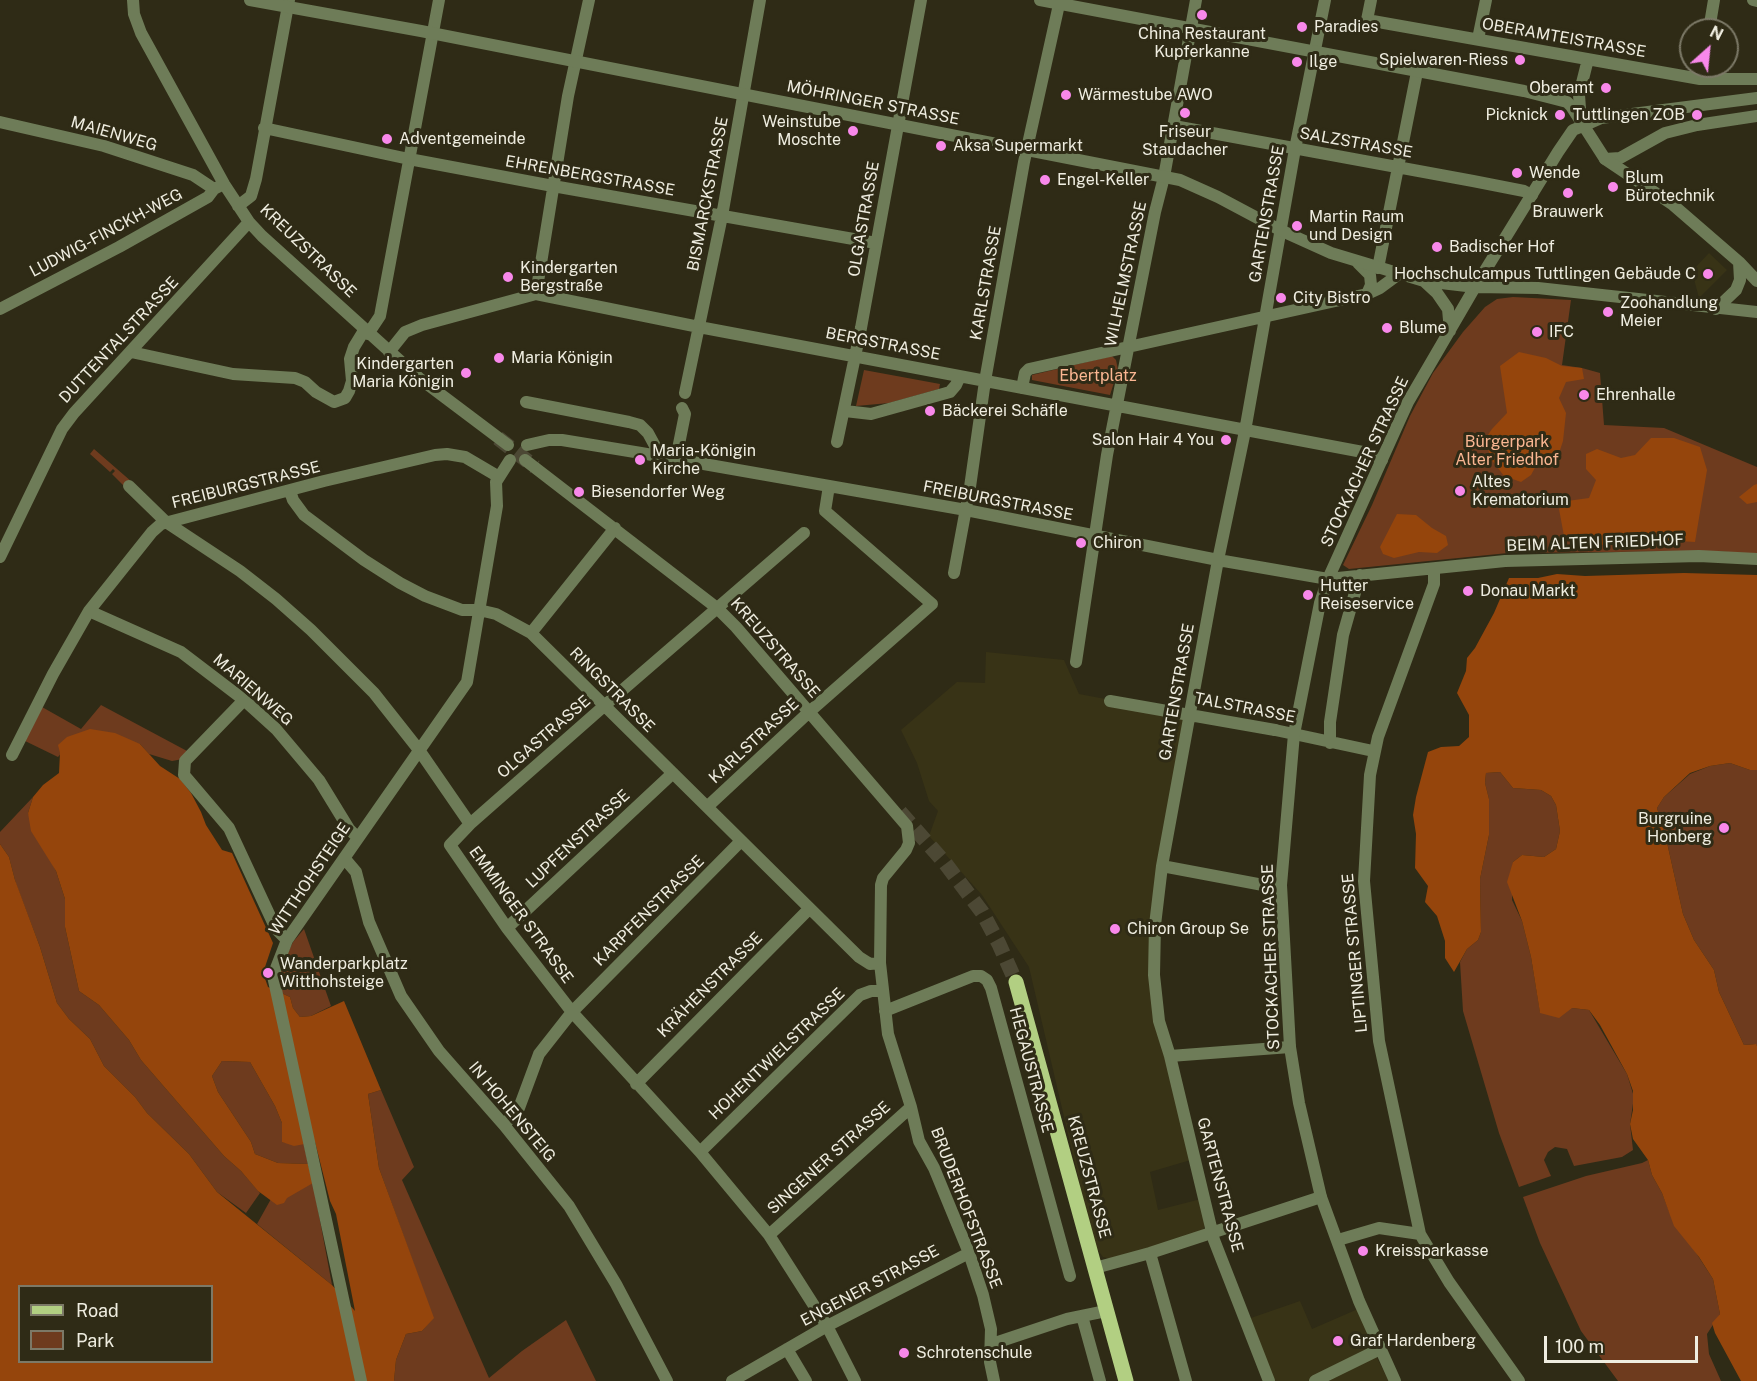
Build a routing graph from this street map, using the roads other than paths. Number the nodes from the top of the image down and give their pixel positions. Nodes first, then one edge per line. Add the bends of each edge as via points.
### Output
1 (133, 0) edge
2 (250, 0) edge
3 (439, 0) edge
4 (589, 0) edge
5 (760, 0) edge
6 (921, 0) edge
7 (1040, 0) edge
8 (1196, 0) edge
9 (1325, 0) edge
10 (1371, 0) edge
11 (1486, 0) edge
12 (1714, 0) edge
13 (1060, 2) edge
14 (288, 3) edge
15 (1710, 18) edge
16 (1191, 28) junction
17 (433, 33) junction
18 (1478, 39) junction
19 (1316, 51) junction
20 (1588, 59) junction
21 (575, 62) junction
22 (1417, 72) junction
23 (1700, 79) joint
24 (1757, 79) edge
25 (744, 95) junction
26 (1757, 98) edge
27 (1757, 116) edge
28 (0, 122) edge
29 (898, 124) junction
30 (1582, 124) junction
31 (1174, 126) junction
32 (264, 128) junction
33 (1295, 149) junction
34 (1027, 150) junction
35 (410, 159) junction
36 (1605, 159) junction
37 (1400, 167) junction
38 (1164, 177) junction
39 (219, 186) junction
40 (553, 186) junction
41 (1532, 195) junction
42 (238, 206) junction
43 (722, 216) junction
44 (249, 222) junction
45 (1280, 230) junction
46 (876, 243) junction
47 (1358, 262) junction
48 (1739, 262) junction
49 (1378, 268) junction
50 (1399, 274) junction
51 (1424, 281) junction
52 (1757, 281) edge
53 (1475, 287) junction
54 (536, 294) junction
55 (1367, 294) junction
56 (0, 309) edge
57 (1716, 309) junction
58 (1757, 312) edge
59 (1266, 316) junction
60 (699, 327) junction
61 (366, 331) junction
62 (1450, 332) junction
63 (1128, 348) junction
64 (131, 352) junction
65 (389, 352) junction
66 (856, 356) junction
67 (960, 376) junction
68 (985, 381) junction
69 (1022, 388) junction
70 (685, 393) dead end
71 (526, 402) dead end
72 (1117, 407) junction
73 (682, 408) dead end
74 (845, 411) junction
75 (1245, 431) junction
76 (837, 442) dead end
77 (508, 445) junction
78 (527, 446) junction
79 (661, 457) junction
80 (676, 459) junction
81 (510, 460) junction
82 (525, 460) junction
83 (1382, 460) junction
84 (499, 477) junction
85 (129, 486) dead end
86 (830, 486) junction
87 (290, 491) junction
88 (966, 510) junction
89 (166, 522) junction
90 (615, 528) junction
91 (804, 533) dead end
92 (1094, 536) junction
93 (0, 557) edge
94 (1757, 559) edge
95 (1218, 560) junction
96 (1434, 569) junction
97 (954, 573) dead end
98 (1360, 575) junction
99 (1328, 579) junction
100 (717, 608) junction
101 (479, 610) junction
102 (89, 611) junction
103 (531, 633) junction
104 (1076, 663) dead end
105 (244, 700) junction
106 (1110, 701) dead end
107 (604, 706) junction
108 (808, 712) junction
109 (1191, 714) junction
110 (1294, 734) junction
111 (1330, 743) junction
112 (419, 750) junction
113 (1373, 751) junction
114 (12, 755) dead end
115 (672, 773) junction
116 (707, 807) junction
117 (470, 824) junction
118 (358, 838) junction
119 (741, 841) junction
120 (909, 843) joint
121 (345, 859) junction
122 (1162, 866) junction
123 (1281, 885) junction
124 (809, 909) junction
125 (507, 928) junction
126 (287, 940) junction
127 (880, 963) junction
128 (1016, 982) tunnel mouth
129 (883, 991) junction
130 (885, 1011) junction
131 (572, 1012) junction
132 (1290, 1047) junction
133 (1170, 1056) junction
134 (636, 1084) junction
135 (911, 1107) junction
136 (504, 1125) junction
137 (700, 1152) junction
138 (1321, 1197) junction
139 (1212, 1232) junction
140 (769, 1234) junction
141 (1420, 1234) junction
142 (1338, 1240) junction
143 (969, 1253) junction
144 (1149, 1253) junction
145 (1095, 1268) junction
146 (1070, 1276) dead end
147 (1106, 1311) junction
148 (1082, 1316) junction
149 (827, 1326) junction
150 (992, 1344) junction
151 (787, 1349) junction
152 (1380, 1349) junction
153 (361, 1381) edge
154 (667, 1381) edge
155 (732, 1381) edge
156 (806, 1381) edge
157 (855, 1381) edge
158 (994, 1381) edge
159 (1100, 1381) edge
160 (1126, 1381) edge
161 (1186, 1381) edge
162 (1269, 1381) edge
163 (1315, 1381) edge
164 (1395, 1381) edge
165 (1519, 1381) edge

1 - 39 street, KREUZSTRASSE via 141,33
2 - 14 street, MÖHRINGER STRASSE
3 - 17 street
4 - 21 street
5 - 25 street, BISMARCKSTRASSE
6 - 29 street, OLGASTRASSE
7 - 13 street
8 - 16 street, WILHELMSTRASSE
9 - 19 street, GARTENSTRASSE
10 - 18 street, OBERAMTEISTRASSE via 1367,20
11 - 18 street
12 - 15 street
13 - 16 street
13 - 34 street, KARLSTRASSE
14 - 17 street, MÖHRINGER STRASSE
14 - 32 street
16 - 19 street
16 - 31 street, WILHELMSTRASSE
17 - 21 street, MÖHRINGER STRASSE
17 - 35 street
18 - 20 street, OBERAMTEISTRASSE
19 - 22 street
19 - 33 street, GARTENSTRASSE
20 - 23 street, OBERAMTEISTRASSE
20 - 30 street via 1579,95
21 - 25 street, MÖHRINGER STRASSE
21 - 40 street
22 - 30 street via 1567,102
22 - 37 street
23 - 24 street, OBERAMTEISTRASSE
25 - 29 street, MÖHRINGER STRASSE
25 - 43 street, BISMARCKSTRASSE
26 - 30 street via 1601,118
27 - 36 street via 1665,133 1620,158
28 - 39 street, MAIENWEG via 104,146
29 - 34 street, MÖHRINGER STRASSE
29 - 46 street, OLGASTRASSE
30 - 36 street
30 - 41 street, STOCKACHER STRASSE via 1569,135
31 - 33 street, SALZSTRASSE
31 - 38 street, WILHELMSTRASSE
32 - 35 street, EHRENBERGSTRASSE
32 - 42 street via 253,190
33 - 37 street, SALZSTRASSE
33 - 45 street, GARTENSTRASSE
34 - 38 street, MÖHRINGER STRASSE
34 - 68 street, KARLSTRASSE
35 - 40 street, EHRENBERGSTRASSE
35 - 61 street via 380,316
36 - 48 street via 1672,204
37 - 41 street, SALZSTRASSE
37 - 49 street
38 - 45 street, MÖHRINGER STRASSE via 1180,180
38 - 63 street, WILHELMSTRASSE
39 - 42 street, KREUZSTRASSE
39 - 56 street, LUDWIG-FINCKH-WEG via 208,197
40 - 43 street, EHRENBERGSTRASSE
40 - 54 street
41 - 53 street, STOCKACHER STRASSE
42 - 44 street, KREUZSTRASSE
43 - 46 street, EHRENBERGSTRASSE
43 - 60 street, BISMARCKSTRASSE
44 - 61 street, KREUZSTRASSE
44 - 64 street, DUTTENTALSTRASSE
45 - 47 street, MÖHRINGER STRASSE
45 - 59 street, GARTENSTRASSE
46 - 66 street, OLGASTRASSE
47 - 49 street, MÖHRINGER STRASSE
47 - 55 street via 1370,275
48 - 52 street
48 - 57 street via 1736,290
49 - 50 street, MÖHRINGER STRASSE
50 - 51 street, MÖHRINGER STRASSE
50 - 55 street
51 - 53 street, MÖHRINGER STRASSE
51 - 62 street via 1448,309
53 - 57 street, MÖHRINGER STRASSE via 1538,288
53 - 62 street, STOCKACHER STRASSE
54 - 60 street, BERGSTRASSE
54 - 65 street, BERGSTRASSE via 422,325 405,332
55 - 59 street
57 - 58 street, MÖHRINGER STRASSE
59 - 63 street
59 - 75 street, GARTENSTRASSE
60 - 66 street, BERGSTRASSE
60 - 70 street, BISMARCKSTRASSE
61 - 64 street via 350,359 349,391 345,398 334,402 296,378 233,374
61 - 65 street, KREUZSTRASSE
62 - 83 street, STOCKACHER STRASSE via 1408,402
63 - 69 street via 1029,369
63 - 72 street, WILHELMSTRASSE
64 - 93 street, DUTTENTALSTRASSE via 64,426
65 - 77 street, KREUZSTRASSE
66 - 67 street, BERGSTRASSE
66 - 74 street, OLGASTRASSE
67 - 68 street, BERGSTRASSE
67 - 74 street via 950,392 871,414
68 - 69 street, BERGSTRASSE
68 - 88 street, KARLSTRASSE
69 - 72 street, BERGSTRASSE
71 - 79 street via 640,425
72 - 75 street, BERGSTRASSE
72 - 92 street, WILHELMSTRASSE
73 - 80 street via 685,414
74 - 76 street, OLGASTRASSE
75 - 83 street, BERGSTRASSE via 1368,453
75 - 95 street, GARTENSTRASSE
77 - 78 street via 518,440
77 - 81 street
78 - 79 street, FREIBURGSTRASSE via 562,440
78 - 82 street
79 - 80 street, FREIBURGSTRASSE
80 - 86 street, FREIBURGSTRASSE
81 - 82 street
81 - 84 street, WITTHOHSTEIGE
82 - 90 street, KREUZSTRASSE
83 - 99 street, STOCKACHER STRASSE
84 - 87 street, FREIBURGSTRASSE via 465,458 447,454
84 - 101 street, WITTHOHSTEIGE
85 - 89 street, EMMINGER STRASSE
86 - 88 street, FREIBURGSTRASSE
86 - 108 street, KARLSTRASSE via 825,511 932,604
87 - 89 street, FREIBURGSTRASSE
87 - 101 street, RINGSTRASSE via 304,514 364,560 425,597 462,610
88 - 92 street, FREIBURGSTRASSE
88 - 97 street, KARLSTRASSE
89 - 102 street, FREIBURGSTRASSE via 152,532
89 - 112 street, EMMINGER STRASSE via 240,571 302,622 374,693
90 - 100 street, KREUZSTRASSE
90 - 103 street
91 - 100 street, OLGASTRASSE
92 - 95 street, FREIBURGSTRASSE
92 - 104 street, WILHELMSTRASSE
94 - 96 street, BEIM ALTEN FRIEDHOF via 1699,556 1505,561
95 - 99 street, FREIBURGSTRASSE
95 - 109 street, GARTENSTRASSE
96 - 98 street
96 - 113 street, LIPTINGER STRASSE via 1434,584
98 - 99 street
98 - 111 street via 1343,635
99 - 110 street, STOCKACHER STRASSE
100 - 107 street, OLGASTRASSE
100 - 108 street, KREUZSTRASSE
101 - 103 street, RINGSTRASSE via 496,614
101 - 112 street, WITTHOHSTEIGE via 467,682
102 - 105 street, MARIENWEG via 181,652
102 - 114 street, FREIBURGSTRASSE
103 - 107 street, RINGSTRASSE
105 - 118 street, MARIENWEG via 276,729 312,772
105 - 126 street via 185,762 184,775 229,828 276,929
106 - 109 street, TALSTRASSE
107 - 115 street, RINGSTRASSE
107 - 117 street, OLGASTRASSE
108 - 116 street, KARLSTRASSE
108 - 120 street, KREUZSTRASSE via 901,819 909,832
109 - 110 street, TALSTRASSE
109 - 122 street, GARTENSTRASSE
110 - 111 street, TALSTRASSE
110 - 123 street, STOCKACHER STRASSE
111 - 113 street, TALSTRASSE
112 - 117 street, EMMINGER STRASSE
112 - 118 street, WITTHOHSTEIGE
113 - 141 street, LIPTINGER STRASSE via 1364,881 1379,1041
115 - 116 street, RINGSTRASSE
115 - 125 street, LUPFENSTRASSE
116 - 119 street, RINGSTRASSE
117 - 125 street, EMMINGER STRASSE via 450,845
118 - 121 street, WITTHOHSTEIGE
119 - 124 street, RINGSTRASSE
119 - 131 street, KARPFENSTRASSE
120 - 127 street, BRUDERHOFSTRASSE via 881,885
121 - 126 street, WITTHOHSTEIGE
121 - 136 street, IN HOHENSTEIG via 356,872 369,922 401,996 439,1051
122 - 123 street
122 - 133 street, GARTENSTRASSE via 1154,975 1160,1021
123 - 132 street, STOCKACHER STRASSE
124 - 127 street, RINGSTRASSE via 859,957 870,964
124 - 134 street, KRÄHENSTRASSE
125 - 131 street, EMMINGER STRASSE
126 - 153 street, WITTHOHSTEIGE via 275,966 274,987
127 - 129 street, BRUDERHOFSTRASSE
128 - 145 main road, KREUZSTRASSE
129 - 130 street, BRUDERHOFSTRASSE
129 - 137 street, HOHENTWIELSTRASSE via 860,995
130 - 135 street, BRUDERHOFSTRASSE via 888,1034
130 - 146 street, HEGAUSTRASSE via 973,976 987,980
131 - 134 street, EMMINGER STRASSE
131 - 136 street, KARPFENSTRASSE via 540,1054 519,1108
132 - 133 street
132 - 138 street, STOCKACHER STRASSE
133 - 139 street, GARTENSTRASSE
134 - 137 street, EMMINGER STRASSE
135 - 140 street, SINGENER STRASSE
135 - 143 street, BRUDERHOFSTRASSE via 919,1141
136 - 154 street, IN HOHENSTEIG via 569,1206
137 - 140 street, EMMINGER STRASSE
138 - 139 street
138 - 142 street, STOCKACHER STRASSE
139 - 144 street
139 - 162 street, GARTENSTRASSE
140 - 149 street, EMMINGER STRASSE
141 - 142 street via 1378,1228
141 - 165 street, LIPTINGER STRASSE
142 - 152 street, STOCKACHER STRASSE
143 - 149 street, ENGENER STRASSE
143 - 150 street, BRUDERHOFSTRASSE via 989,1318
144 - 145 street
144 - 161 street
145 - 147 main road, KREUZSTRASSE
147 - 148 street
147 - 160 main road, KREUZSTRASSE
148 - 150 street
148 - 159 street
149 - 151 street, ENGENER STRASSE
149 - 157 street, EMMINGER STRASSE
150 - 158 street, BRUDERHOFSTRASSE
151 - 155 street, ENGENER STRASSE
151 - 156 street
152 - 163 street
152 - 164 street, STOCKACHER STRASSE

